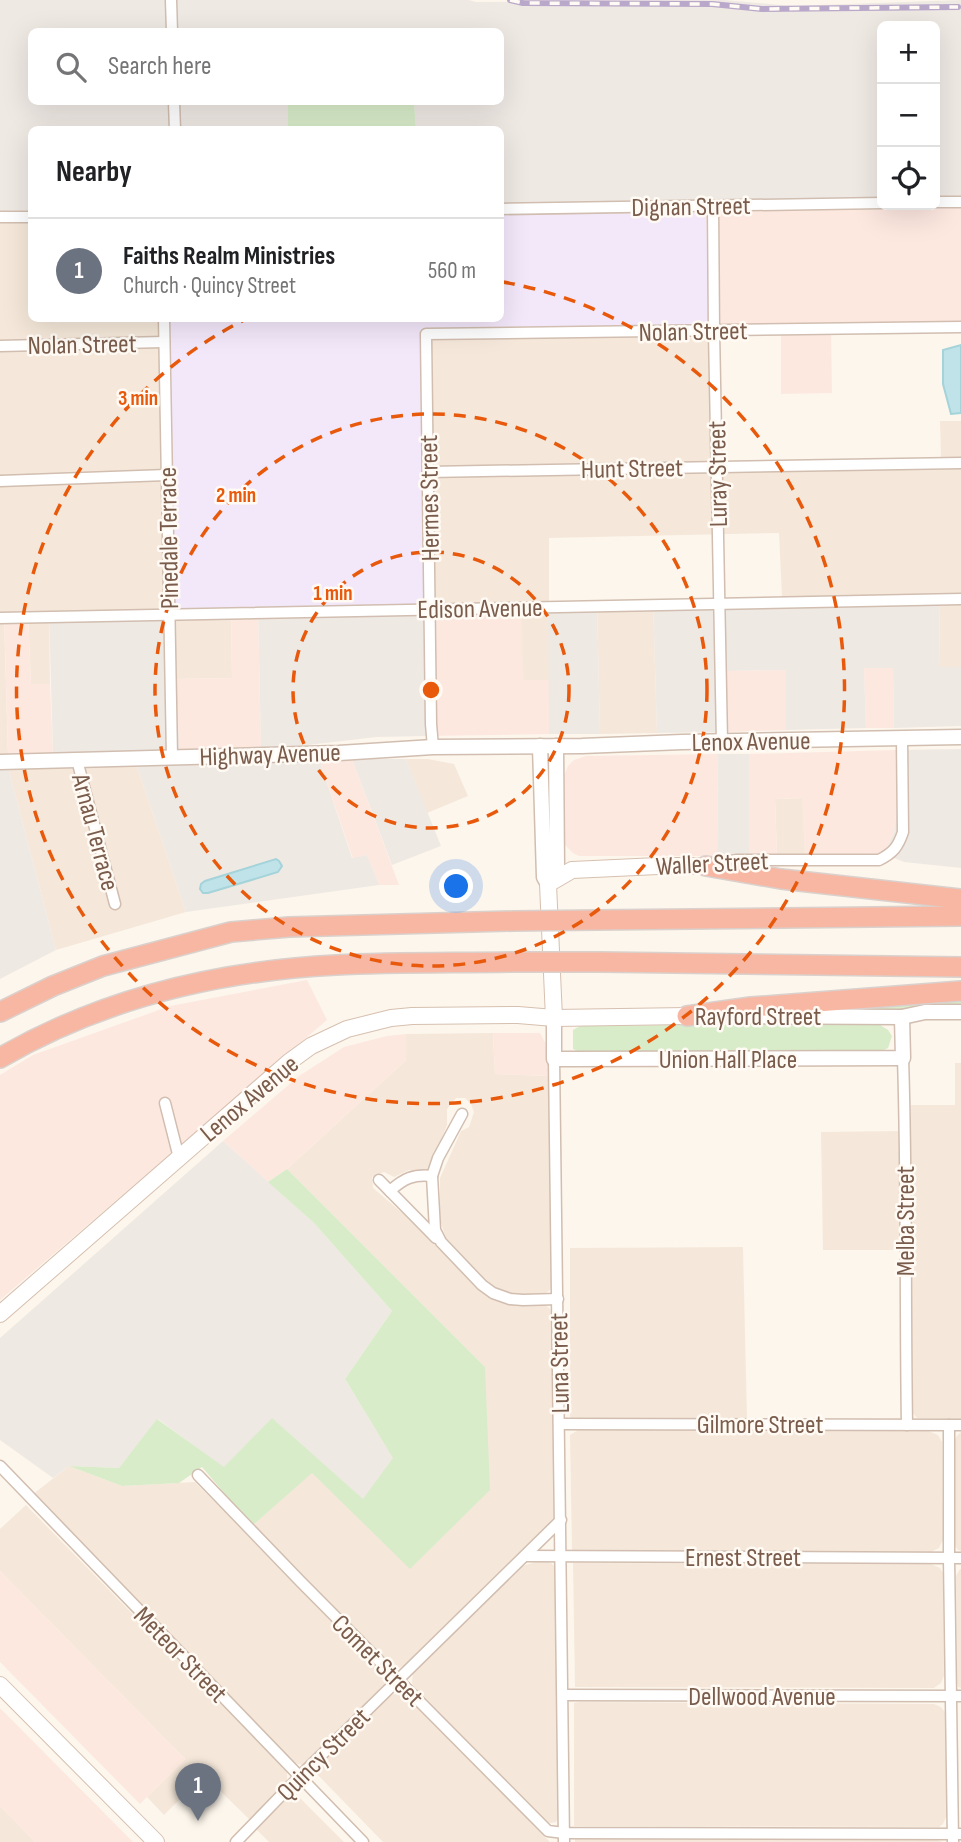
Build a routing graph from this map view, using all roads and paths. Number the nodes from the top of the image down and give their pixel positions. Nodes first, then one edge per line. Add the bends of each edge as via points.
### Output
1 (171, 0) edge
2 (172, 28) edge
3 (174, 105) edge
4 (175, 126) edge
5 (940, 202) edge
6 (961, 202) edge
7 (877, 203) edge
8 (713, 206) junction
9 (504, 209) edge
10 (28, 216) edge
11 (0, 217) edge
12 (164, 322) edge
13 (961, 327) edge
14 (714, 331) junction
15 (426, 334) joint
16 (164, 342) junction
17 (0, 346) edge
18 (961, 464) edge
19 (718, 467) junction
20 (428, 472) junction
21 (167, 475) junction
22 (0, 481) edge
23 (961, 599) edge
24 (719, 604) junction
25 (431, 609) junction
26 (170, 614) junction
27 (0, 618) edge
28 (961, 737) edge
29 (902, 738) junction
30 (722, 742) junction
31 (540, 746) junction
32 (556, 746) junction
33 (433, 747) junction
34 (172, 757) junction
35 (77, 761) junction
36 (0, 762) edge
37 (706, 866) junction
38 (548, 884) junction
39 (961, 899) edge
40 (115, 904) dead end
41 (961, 916) edge
42 (961, 967) edge
43 (961, 991) edge
44 (0, 1012) edge
45 (961, 1012) edge
46 (687, 1016) junction
47 (554, 1017) junction
48 (902, 1017) junction
49 (0, 1058) edge
50 (903, 1058) junction
51 (554, 1059) junction
52 (165, 1103) dead end
53 (462, 1114) dead end
54 (179, 1158) junction
55 (432, 1176) junction
56 (379, 1180) dead end
57 (390, 1191) junction
58 (441, 1242) junction
59 (558, 1299) junction
60 (0, 1314) edge
61 (560, 1424) junction
62 (907, 1425) junction
63 (955, 1425) edge
64 (0, 1466) edge
65 (198, 1475) dead end
66 (561, 1520) junction
67 (525, 1556) junction
68 (561, 1557) junction
69 (955, 1558) edge
70 (398, 1680) junction
71 (1, 1688) edge
72 (563, 1695) junction
73 (956, 1696) edge
74 (300, 1776) junction
75 (956, 1837) edge
76 (564, 1838) edge
77 (156, 1842) edge
78 (236, 1842) edge
79 (363, 1842) edge

1 - 2 street
3 - 4 street
5 - 6 street
7 - 8 street, Dignan Street
8 - 9 street, Dignan Street
8 - 14 street, Luray Street
10 - 11 street
12 - 16 street, Pinedale Terrace
13 - 14 street, Nolan Street
14 - 15 street, Nolan Street
14 - 19 street, Luray Street
15 - 20 street, Hermes Street
16 - 17 street, Nolan Street
16 - 21 street, Pinedale Terrace
18 - 19 street, Hunt Street
19 - 20 street, Hunt Street
19 - 24 street, Luray Street
20 - 25 street, Hermes Street
21 - 22 street
21 - 26 street, Pinedale Terrace
23 - 24 street, Edison Avenue
24 - 25 street, Edison Avenue
24 - 30 street, Luray Street
25 - 26 street, Edison Avenue
25 - 33 street, Hermes Street
26 - 27 street, Edison Avenue
26 - 34 street, Pinedale Terrace
28 - 29 street, Lenox Avenue
29 - 30 street, Lenox Avenue
29 - 37 street, Waller Street via 903,832 892,854 879,860 736,860
30 - 32 street, Lenox Avenue
31 - 32 street, Lenox Avenue
31 - 33 street, Highway Avenue
31 - 38 street, Luna Street via 544,877
32 - 38 street, Luna Street via 557,868
33 - 34 street, Highway Avenue
34 - 35 street, Highway Avenue
35 - 36 street, Highway Avenue
35 - 40 street, Arnau Terrace
37 - 38 main road, Waller Street via 572,870
37 - 39 highway
38 - 47 main road, Luna Street
41 - 44 highway, bridge via 514,921 231,932 103,966
42 - 49 highway, bridge via 512,962 336,965 269,971 156,992 89,1015
43 - 46 highway
45 - 48 street, Rayford Street
46 - 47 main road, Rayford Street
46 - 48 street, Rayford Street
47 - 51 street, Luna Street
47 - 54 main road, Lenox Avenue via 412,1016 347,1029 289,1062
48 - 50 street, Melba Street
50 - 51 street, Union Hall Place
50 - 62 street, Melba Street
51 - 59 street, Luna Street
52 - 54 street
53 - 55 street
54 - 60 main road, Lenox Avenue
55 - 57 street via 407,1178
55 - 58 street via 435,1230
56 - 57 street
57 - 58 street
58 - 59 street via 493,1293 510,1299
59 - 61 street, Luna Street
61 - 62 street, Gilmore Street
61 - 66 street, Luna Street
62 - 63 street, Gilmore Street
63 - 69 street
64 - 74 street, Meteor Street
65 - 70 street, Comet Street
66 - 67 street, Quincy Street
66 - 68 street, Luna Street
67 - 68 street, Ernest Street
67 - 70 street, Quincy Street
68 - 69 street, Ernest Street
68 - 72 street, Luna Street
69 - 73 street
70 - 74 street, Quincy Street
70 - 76 street, Comet Street via 548,1831
71 - 77 main road
72 - 73 street, Dellwood Avenue
72 - 76 street, Luna Street
73 - 75 street
74 - 78 street, Quincy Street
74 - 79 street, Meteor Street
75 - 76 street

